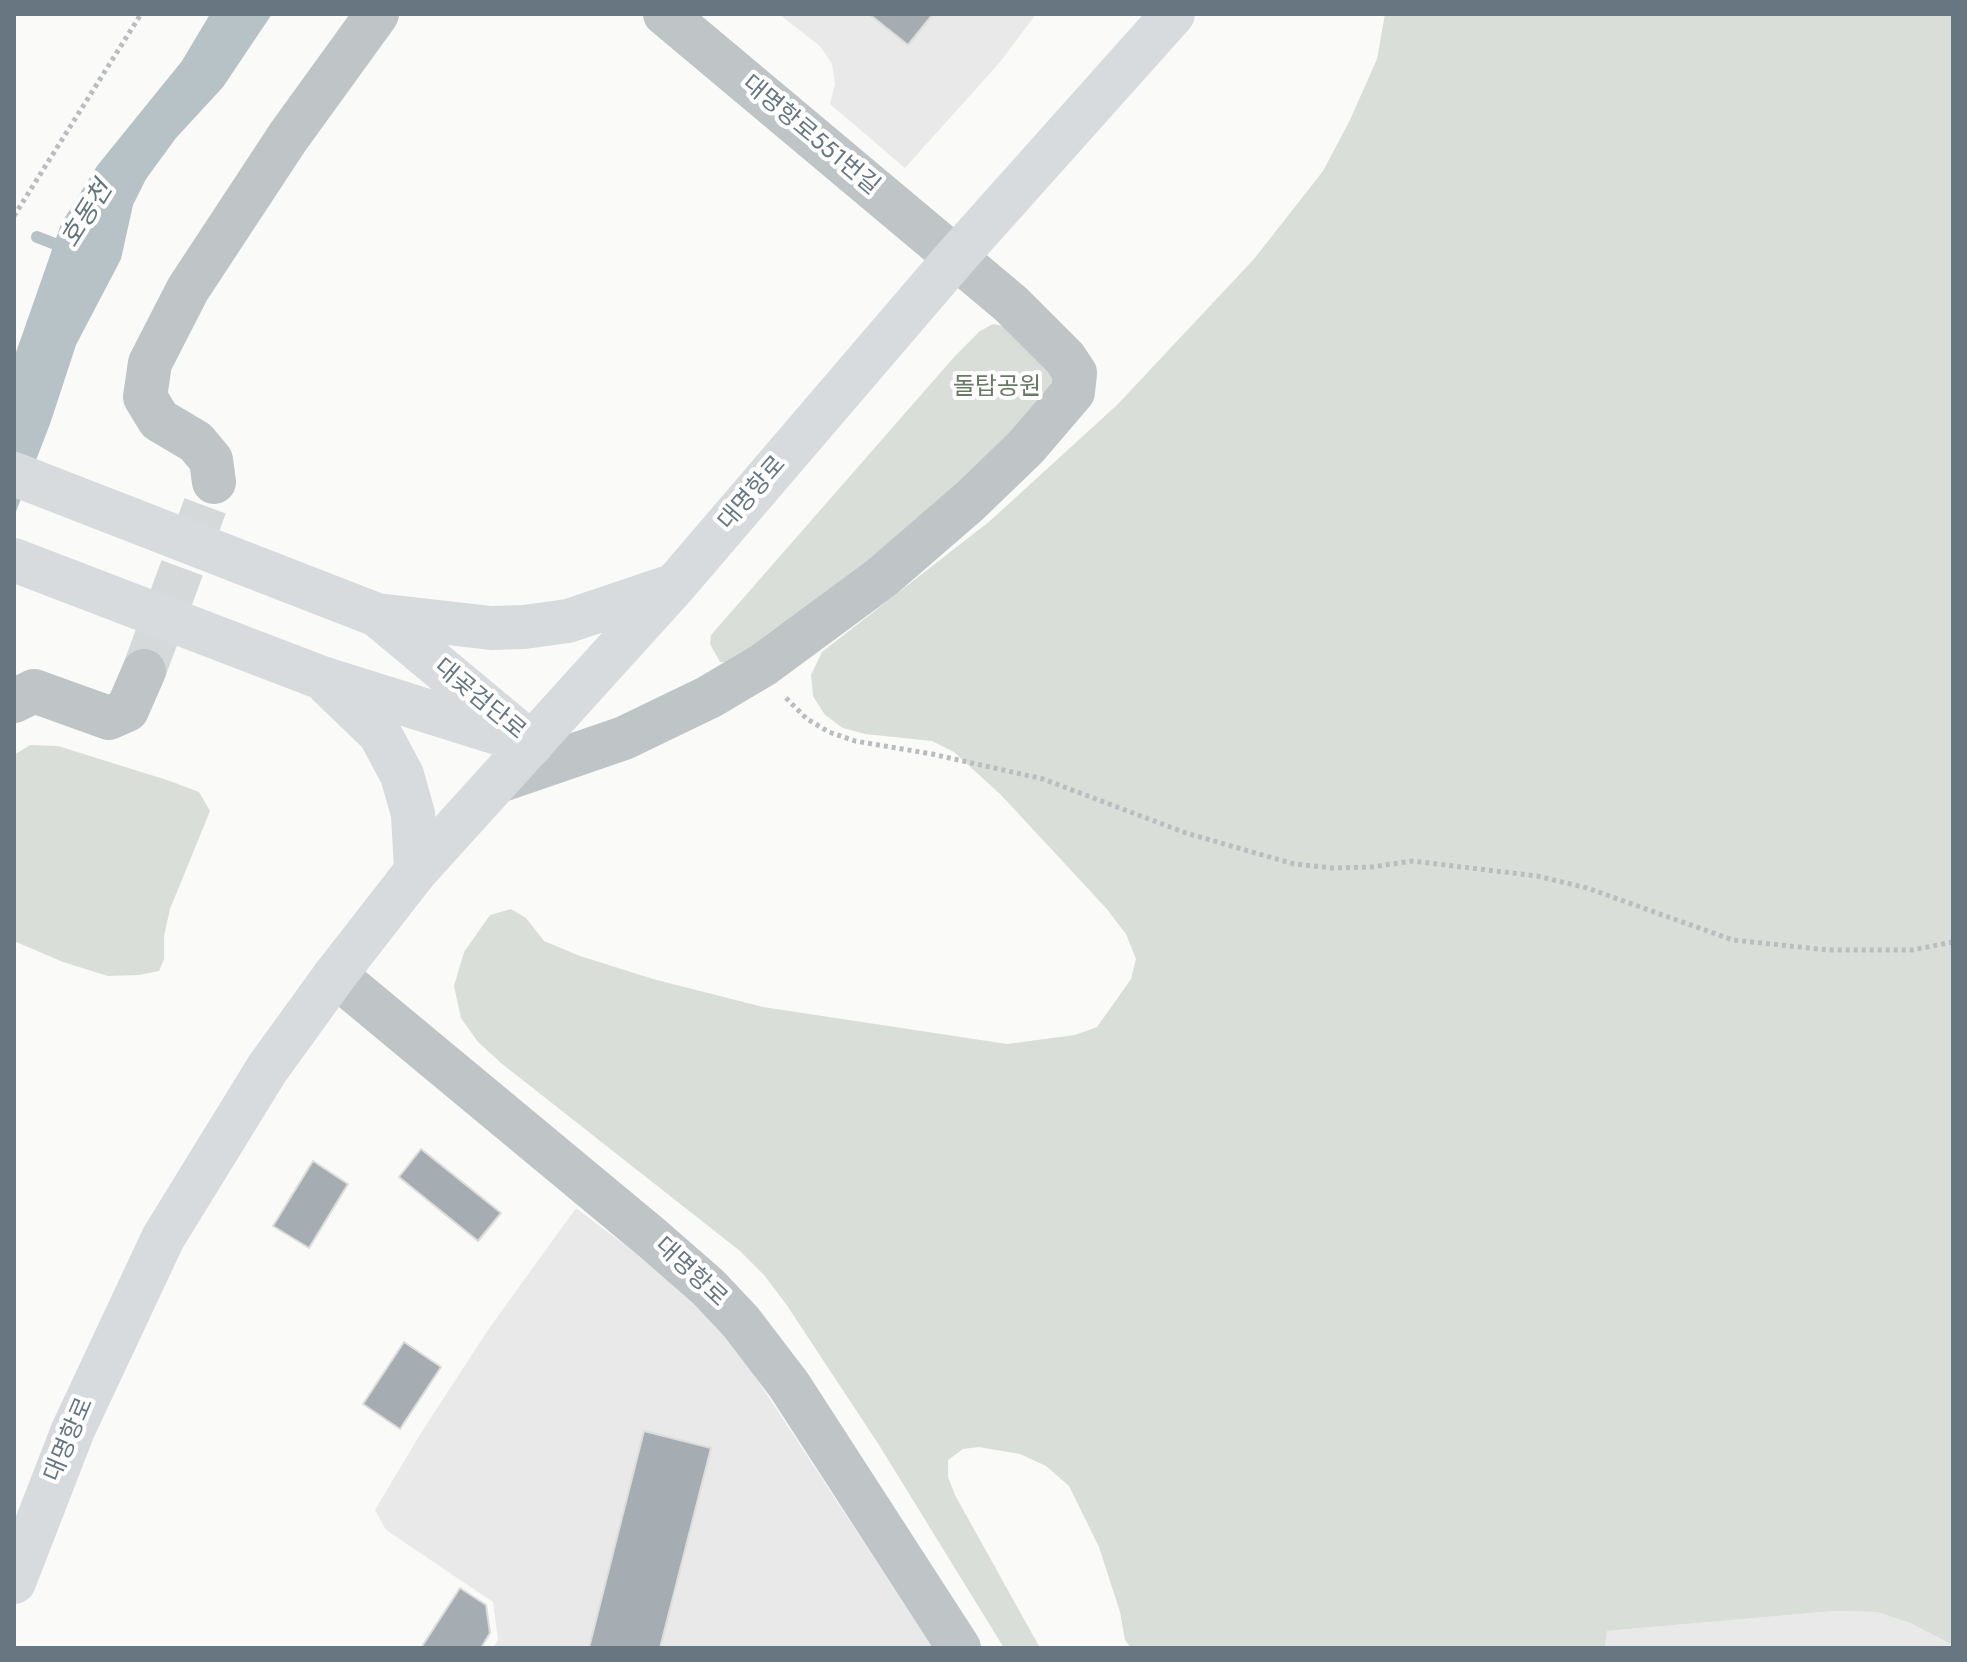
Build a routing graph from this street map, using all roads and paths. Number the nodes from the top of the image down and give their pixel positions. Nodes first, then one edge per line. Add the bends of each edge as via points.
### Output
1 (141, 14) edge
2 (377, 14) edge
3 (665, 14) edge
4 (1173, 14) edge
5 (14, 216) edge
6 (955, 258) junction
7 (14, 474) edge
8 (214, 482) tunnel mouth
9 (14, 560) edge
10 (675, 585) junction
11 (377, 615) junction
12 (763, 665) junction
13 (144, 671) tunnel mouth
14 (322, 678) junction
15 (14, 701) edge
16 (532, 744) junction
17 (499, 781) junction
18 (416, 871) junction
19 (1953, 942) edge
20 (335, 975) junction
21 (14, 1582) edge
22 (959, 1648) edge

1 - 5 path
2 - 8 street via 188,289 150,363 145,397 159,420 196,442 211,460
3 - 6 street, 대명항로551번길
4 - 6 main road, 대명항로
6 - 10 main road, 대명항로
6 - 12 street, 대명항로551번길 via 1065,358 1075,373 1073,392 970,501 881,578
7 - 11 main road, 대곶검단로
9 - 14 main road, 대곶검단로
10 - 11 main road via 568,621 524,627
10 - 16 main road, 대명항로
11 - 16 main road, 대곶검단로
12 - 17 street, 대명항로551번길 via 624,738
12 - 19 path via 791,705 829,732 1043,779 1186,833 1294,864 1333,868 1412,861 1537,876 1587,888 1733,940 1828,950 1912,950
13 - 15 street via 127,710 109,718 34,691
14 - 16 main road, 대곶검단로
14 - 18 main road via 380,734 402,775 413,814
16 - 17 main road, 대명항로
17 - 18 main road, 대명항로
18 - 20 main road, 대명항로
20 - 21 main road, 대명항로 via 267,1069 163,1238 73,1430
20 - 22 street, 대명항로 via 653,1239 741,1322 789,1385

